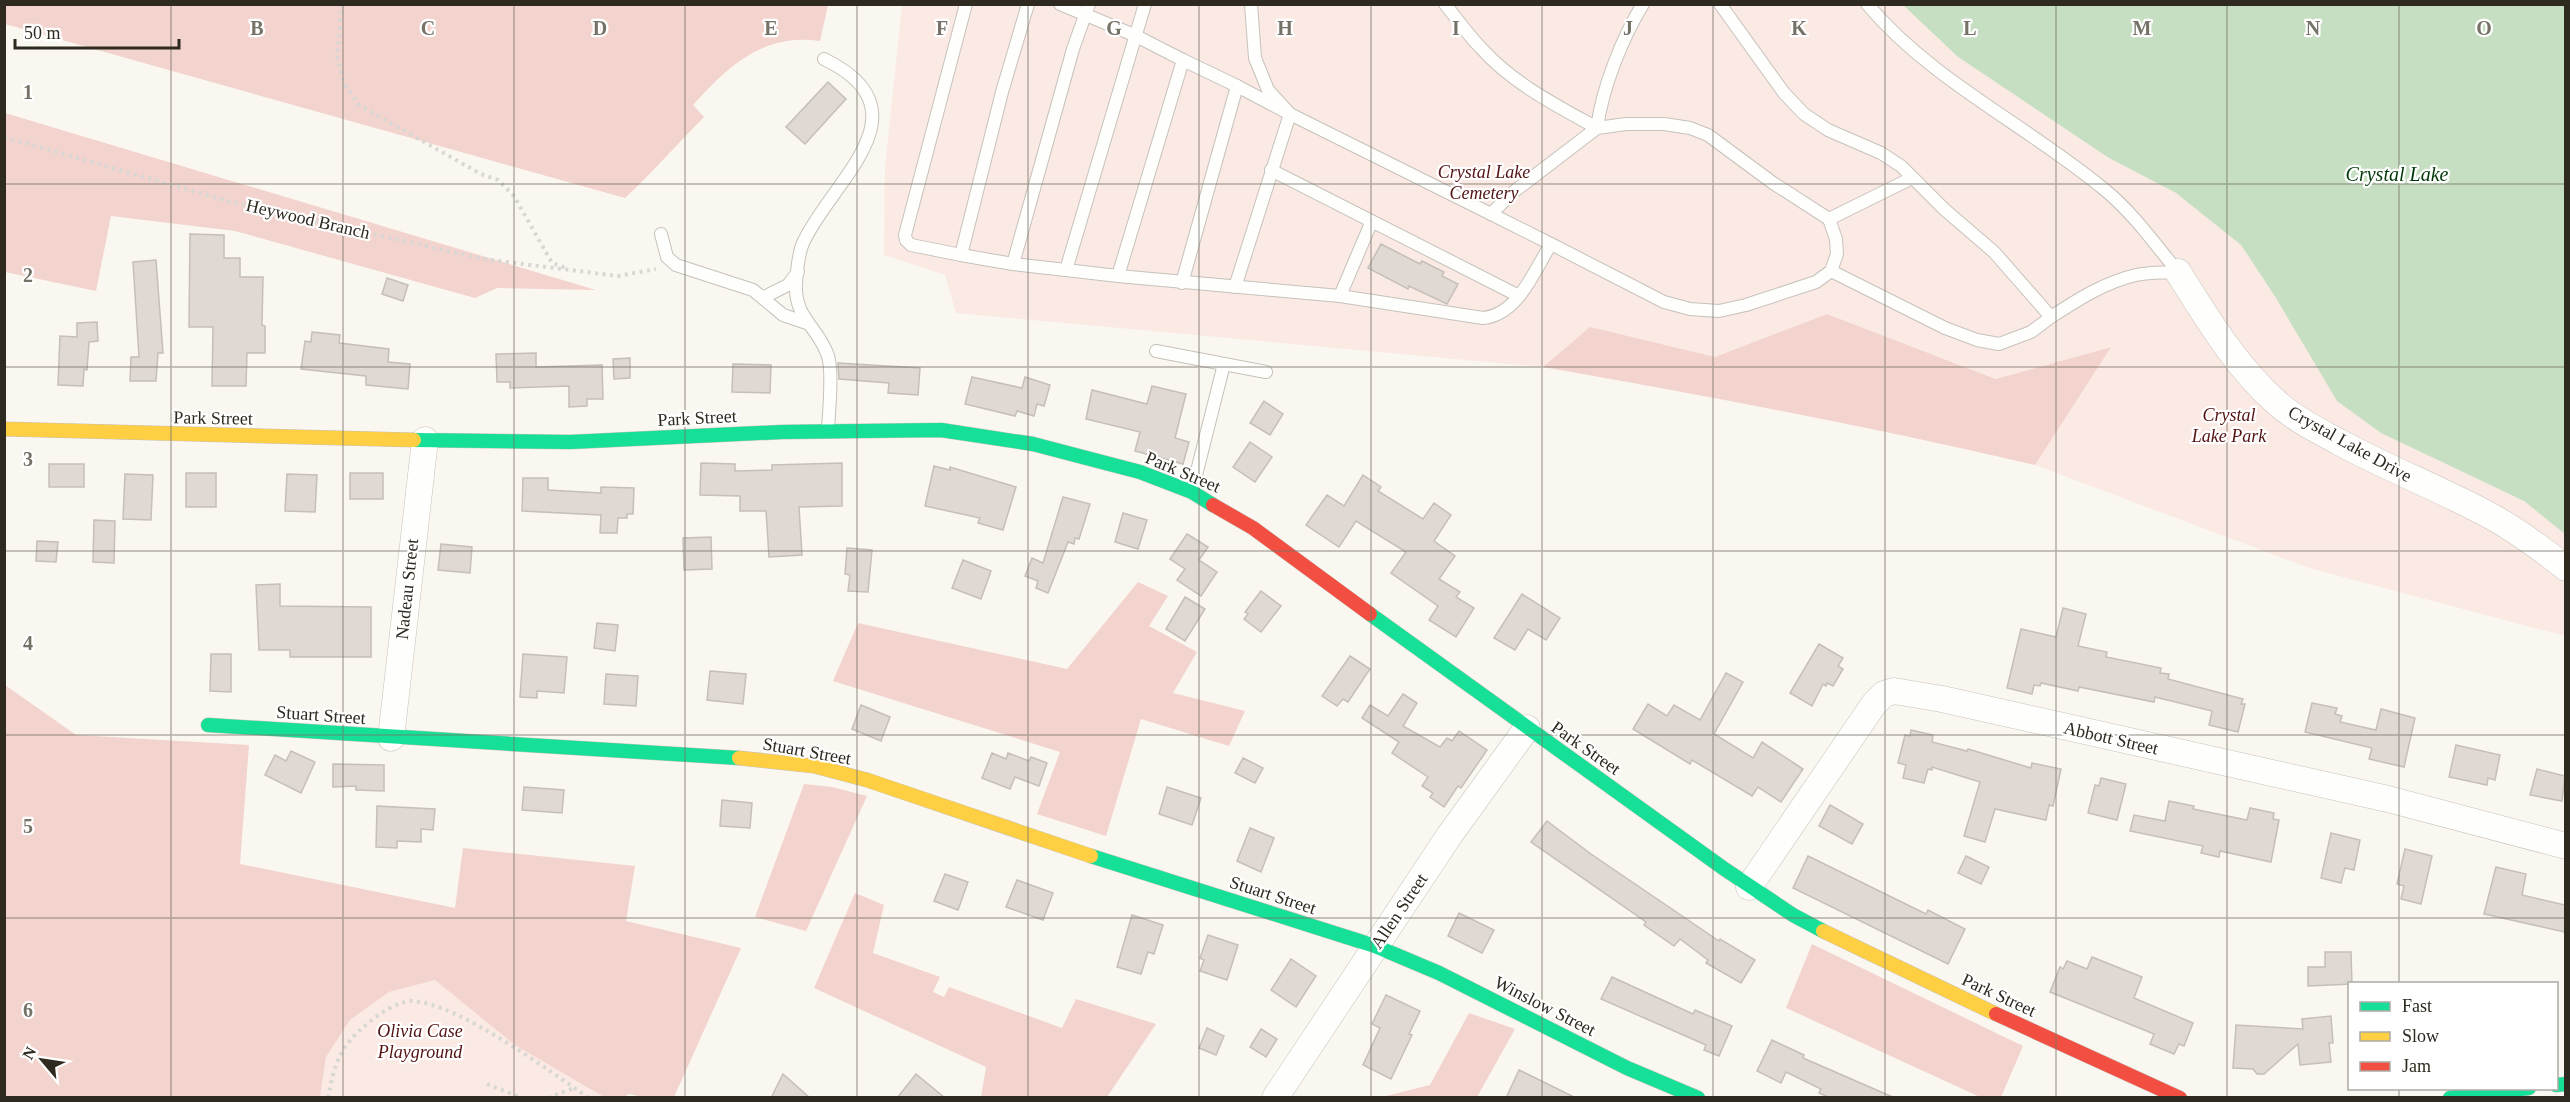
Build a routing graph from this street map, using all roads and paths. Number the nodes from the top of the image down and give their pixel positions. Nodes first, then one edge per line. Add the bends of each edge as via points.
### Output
1 (342, 4) edge
2 (966, 4) edge
3 (1028, 4) edge
4 (1060, 4) edge
5 (1145, 4) edge
6 (1251, 4) edge
7 (1445, 4) edge
8 (1643, 4) edge
9 (1720, 4) edge
10 (1867, 4) edge
11 (1087, 9) edge
12 (1134, 35) junction
13 (824, 59) dead end
14 (1183, 60) junction
15 (1237, 86) junction
16 (1290, 114) junction
17 (1597, 128) junction
18 (4, 137) edge
19 (1271, 170) junction
20 (1912, 178) junction
21 (1491, 214) junction
22 (1829, 219) junction
23 (1371, 223) junction
24 (661, 234) dead end
25 (1551, 244) junction
26 (961, 255) junction
27 (1013, 264) junction
28 (676, 265) junction
29 (572, 270) junction
30 (1066, 270) junction
31 (1831, 271) junction
32 (798, 272) junction
33 (2178, 272) junction
34 (1118, 276) junction
35 (1182, 283) junction
36 (1235, 287) junction
37 (1340, 296) junction
38 (1519, 296) junction
39 (764, 297) junction
40 (2051, 317) junction
41 (807, 323) junction
42 (1156, 351) dead end
43 (1224, 364) junction
44 (1266, 372) dead end
45 (4, 429) edge
46 (828, 431) junction
47 (425, 440) junction
48 (1192, 492) junction
49 (2565, 568) edge
50 (208, 725) dead end
51 (1527, 728) junction
52 (391, 738) junction
53 (2565, 846) edge
54 (1749, 887) junction
55 (1375, 946) junction
56 (487, 1084) dead end
57 (574, 1088) junction
58 (2520, 1090) edge
59 (2178, 1097) edge
60 (328, 1098) edge
61 (522, 1098) edge
62 (549, 1098) edge
63 (589, 1098) edge
64 (1275, 1098) edge
65 (1698, 1098) edge
66 (2450, 1098) edge

1 - 29 path via 338,56 344,84 360,106 498,180 514,196 552,263
2 - 26 lane via 905,235 911,245
3 - 26 lane
4 - 11 lane
5 - 12 lane
6 - 16 lane via 1255,58 1268,90
7 - 17 lane via 1482,50 1514,77
8 - 17 lane via 1621,49 1599,111
9 - 20 lane via 1784,93 1804,114 1828,130 1881,153
10 - 33 lane via 1890,32 1924,62 2107,191
11 - 12 lane
11 - 27 lane
12 - 14 lane
12 - 30 lane
13 - 32 lane via 858,82 870,102 872,123 867,145 854,168 802,244
14 - 15 lane
14 - 34 lane
15 - 16 lane
15 - 35 lane
16 - 19 lane
16 - 21 lane
17 - 21 lane via 1512,193
17 - 22 lane via 1664,124 1708,135
18 - 29 path, Heywood Branch via 228,201 483,259
19 - 23 lane
19 - 36 lane
20 - 22 lane
20 - 40 lane via 1994,252
21 - 25 lane
22 - 31 lane via 1837,254
23 - 37 lane
23 - 38 lane
24 - 28 lane via 667,257
25 - 31 lane via 1664,302 1690,309 1719,311 1746,305 1816,282
25 - 38 lane
26 - 27 lane
27 - 30 lane
28 - 29 path, Heywood Branch via 618,276
28 - 39 lane
30 - 34 lane
31 - 40 lane via 1977,340 1999,344 2031,332
32 - 39 lane via 788,285
32 - 41 lane via 797,303
33 - 40 lane via 2119,279
33 - 49 street, Crystal Lake Drive via 2234,355 2278,404 2299,420 2374,461 2487,514
34 - 35 lane
35 - 36 lane
36 - 37 lane
37 - 38 lane via 1483,318 1501,313
39 - 41 lane via 783,315
41 - 46 lane via 822,339 829,359
42 - 43 lane
43 - 44 lane
43 - 48 lane
45 - 47 street, Park Street
46 - 47 street, Park Street via 570,442
46 - 48 street, Park Street via 941,430 982,435 1140,472
47 - 52 street, Nadeau Street
48 - 51 street, Park Street via 1254,528
50 - 52 street, Stuart Street
51 - 54 street, Park Street
51 - 55 street, Allen Street
52 - 55 street, Stuart Street via 742,758 814,766
53 - 54 street, Abbott Street via 2388,800 1894,691 1874,704
54 - 59 street, Park Street via 1851,946
55 - 64 street, Allen Street
55 - 65 street, Winslow Street via 1439,973 1627,1068
56 - 61 path
57 - 60 path via 471,1023 440,1007 411,1001 381,1012 350,1038 334,1064
57 - 62 path
57 - 63 path
58 - 66 street

